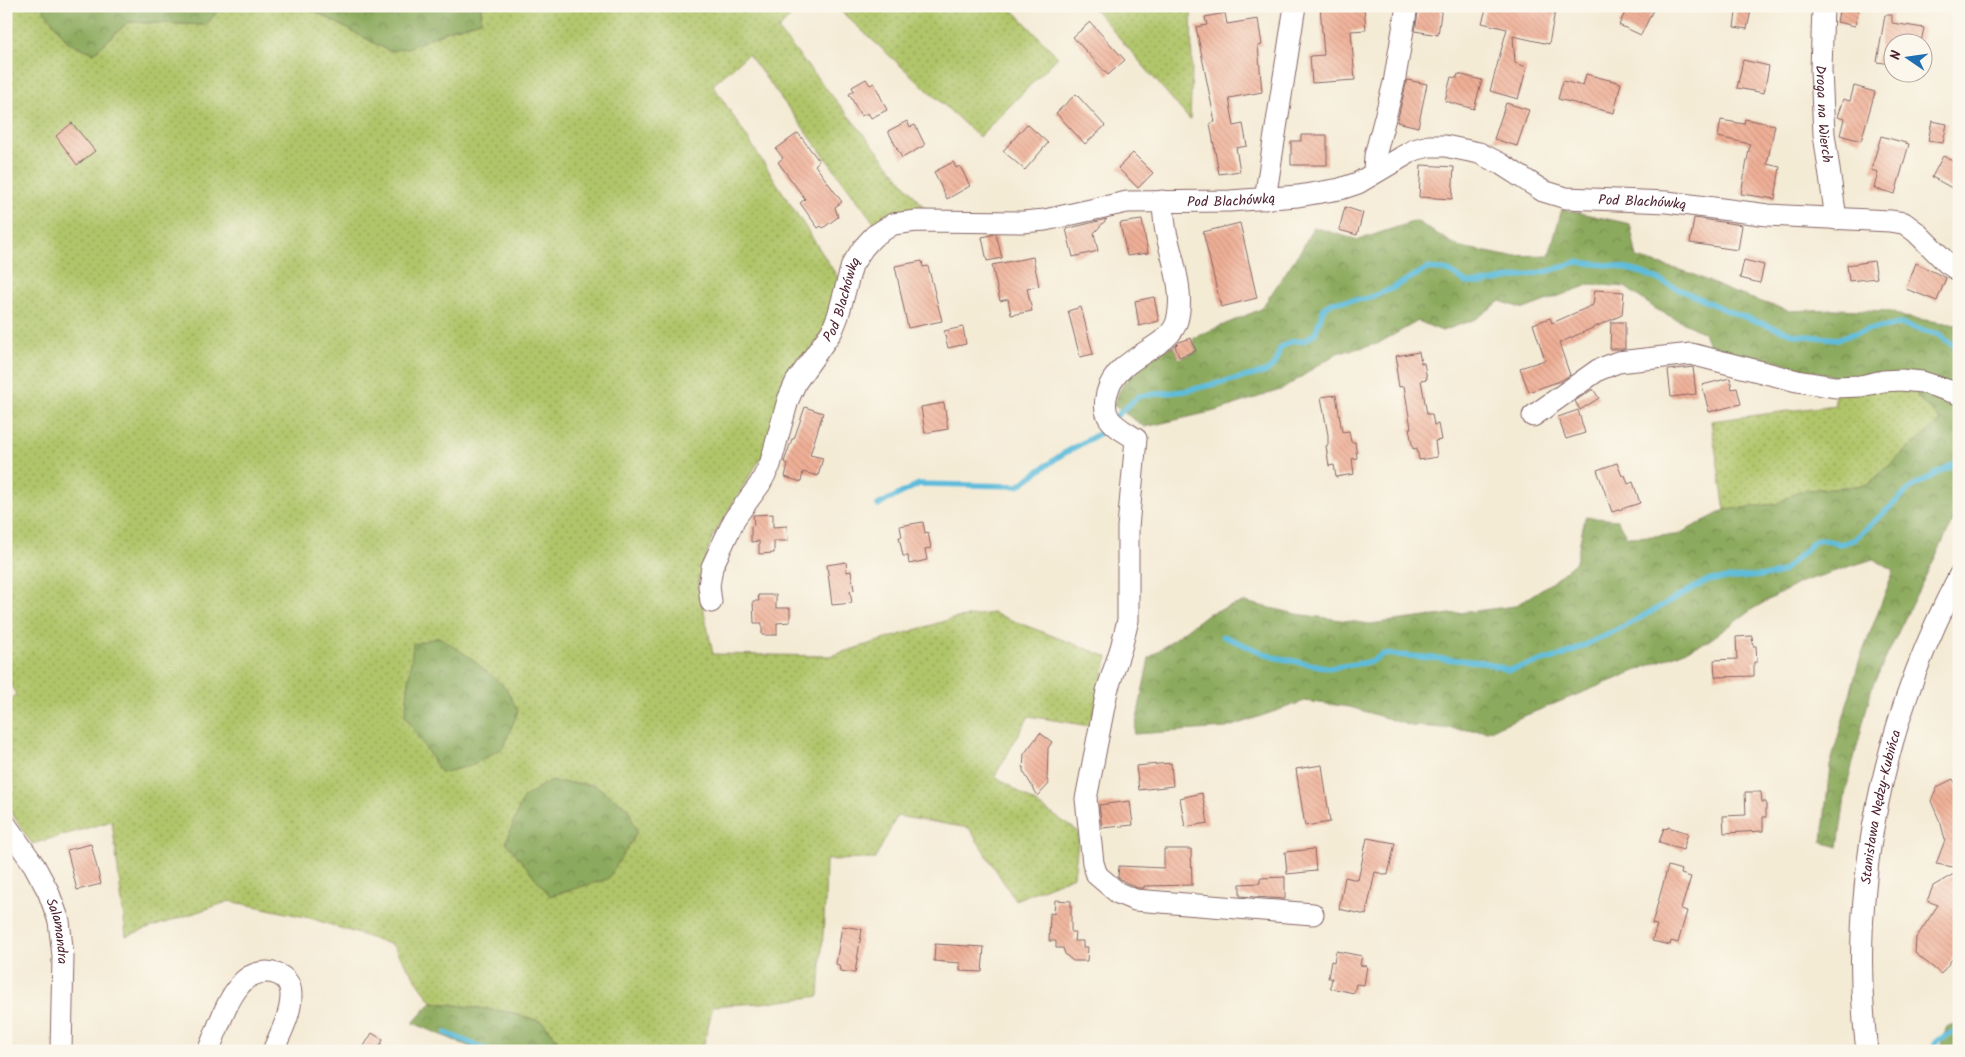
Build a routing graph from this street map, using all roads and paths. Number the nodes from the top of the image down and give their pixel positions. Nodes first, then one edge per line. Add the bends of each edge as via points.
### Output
1 (1295, 6) edge
2 (1407, 6) edge
3 (1823, 6) edge
4 (1374, 172) junction
5 (1265, 199) junction
6 (1162, 201) junction
7 (1836, 219) junction
8 (1959, 271) edge
9 (1959, 394) edge
10 (1533, 416) dead end
11 (1959, 576) edge
12 (711, 602) dead end
13 (6, 825) edge
14 (1313, 914) dead end
15 (1861, 1048) edge
16 (61, 1051) edge
17 (208, 1051) edge
18 (273, 1051) edge

1 - 5 street
2 - 4 street
3 - 7 street, Droga na Wierch via 1824,134
4 - 5 street, Pod Blachówką via 1340,189
4 - 7 street, Pod Blachówką via 1414,150 1445,146 1478,153 1543,191 1566,198 1667,202 1768,215
5 - 6 street, Pod Blachówką
6 - 12 street, Pod Blachówką via 1127,202 1023,222 906,221 893,224 874,236 852,265 832,331 796,382 770,465 734,518 720,549 712,567
6 - 14 street via 1180,306 1176,324 1162,341 1123,367 1110,382 1106,399 1106,414 1110,421 1136,439 1128,527 1128,620 1107,691 1086,799 1093,863 1097,875 1118,893 1135,900
7 - 8 street, Pod Blachówką via 1904,223
9 - 10 street via 1922,382 1901,380 1835,387 1797,381 1691,354 1618,362 1598,370
11 - 15 street, Stanisława Nędzy-Kubińca via 1911,681 1888,758 1875,817 1863,920
13 - 16 street, Salamandra via 34,865 59,921 63,956
17 - 18 street via 240,984 252,974 267,971 281,976 292,993 291,1008

